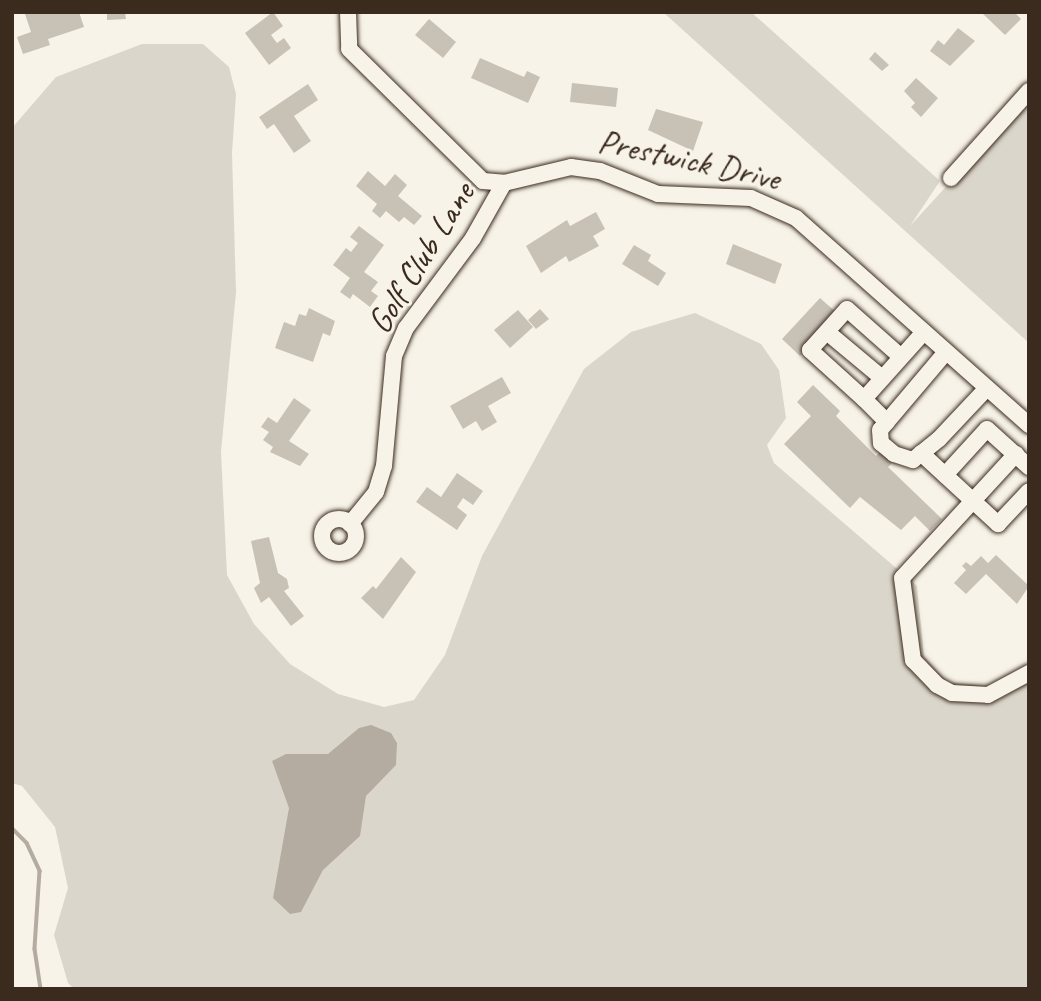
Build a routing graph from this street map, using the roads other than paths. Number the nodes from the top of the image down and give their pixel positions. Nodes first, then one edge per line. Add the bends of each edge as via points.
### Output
1 (348, 12) edge
2 (1029, 91) edge
3 (951, 178) dead end
4 (504, 183) junction
5 (827, 332) junction
6 (924, 332) junction
7 (946, 352) junction
8 (901, 357) junction
9 (882, 378) junction
10 (987, 388) junction
11 (864, 399) junction
12 (887, 422) junction
13 (1029, 425) edge
14 (921, 453) junction
15 (1016, 454) junction
16 (1029, 467) edge
17 (945, 475) junction
18 (1029, 491) edge
19 (973, 502) junction
20 (350, 524) dead end
21 (1029, 673) edge

1 - 4 street via 349,49 484,181
2 - 3 street
4 - 6 street, Prestwick Drive via 571,167 600,171 658,194 751,198 796,218
4 - 20 street, Golf Club Lane via 474,238 406,328 394,356 384,466 376,492
5 - 8 street via 847,309
5 - 9 street
5 - 11 street via 810,350
6 - 7 street, Prestwick Drive
6 - 8 street
7 - 10 street, Prestwick Drive
7 - 12 street
8 - 9 street
9 - 11 street
10 - 13 street, Prestwick Drive
10 - 14 street
11 - 12 street
12 - 14 street via 880,430 881,443 894,454 913,460
14 - 17 street
15 - 16 street
15 - 17 street via 988,429
15 - 19 street
17 - 19 street
18 - 19 street via 998,524
19 - 21 street via 923,560 903,574 913,660 937,685 973,697 988,695

